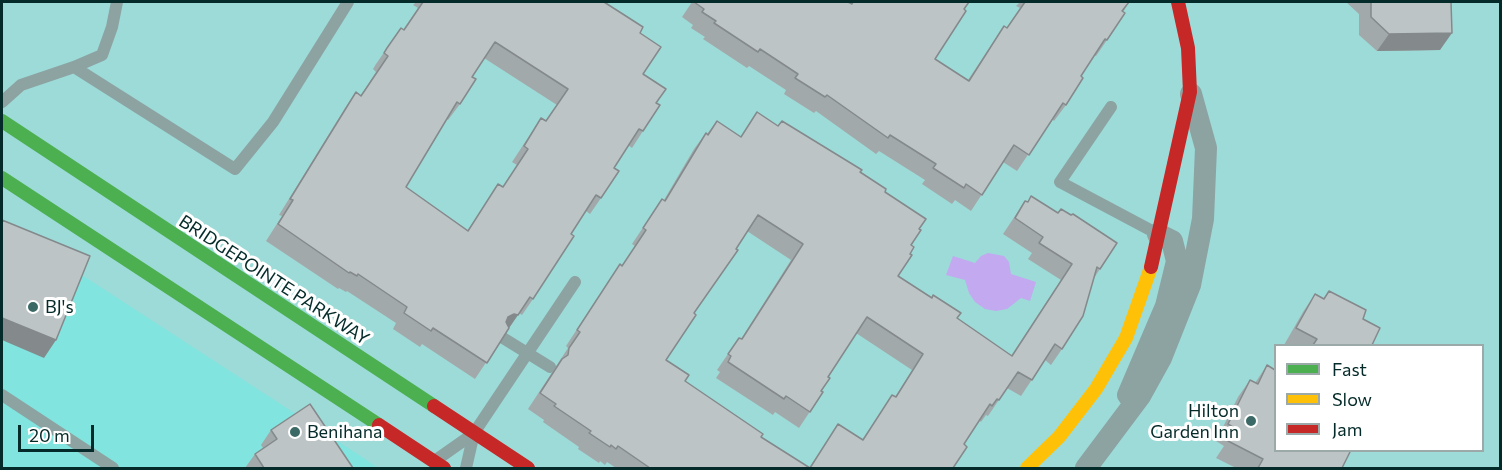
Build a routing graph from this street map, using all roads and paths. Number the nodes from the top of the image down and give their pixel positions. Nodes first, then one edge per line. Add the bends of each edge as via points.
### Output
1 (117, 2) edge
2 (348, 2) edge
3 (1178, 2) edge
4 (74, 67) junction
5 (1190, 92) junction
6 (2, 102) edge
7 (1111, 107) dead end
8 (2, 121) edge
9 (2, 178) edge
10 (1158, 234) junction
11 (575, 282) dead end
12 (503, 338) edge
13 (527, 353) junction
14 (550, 367) dead end
15 (2, 395) edge
16 (474, 433) junction
17 (1114, 433) junction
18 (436, 466) edge
19 (113, 468) edge
20 (466, 468) edge
21 (528, 468) edge
22 (1027, 468) edge
23 (1086, 468) edge

1 - 4 lane via 102,55
2 - 4 lane via 273,122 235,169
3 - 5 main road via 1188,48
4 - 6 lane via 21,85
5 - 10 main road
5 - 17 street via 1206,148 1203,219 1190,285 1161,358
7 - 10 lane via 1060,182
8 - 16 main road, BRIDGEPOINTE PARKWAY
9 - 18 main road
10 - 17 street via 1172,241 1177,261 1166,306
10 - 22 main road via 1149,275 1126,338 1096,389 1059,437
11 - 13 lane
12 - 13 lane
13 - 14 lane
13 - 16 lane
15 - 19 lane
16 - 18 lane
16 - 20 lane
16 - 21 main road, BRIDGEPOINTE PARKWAY
17 - 23 street

